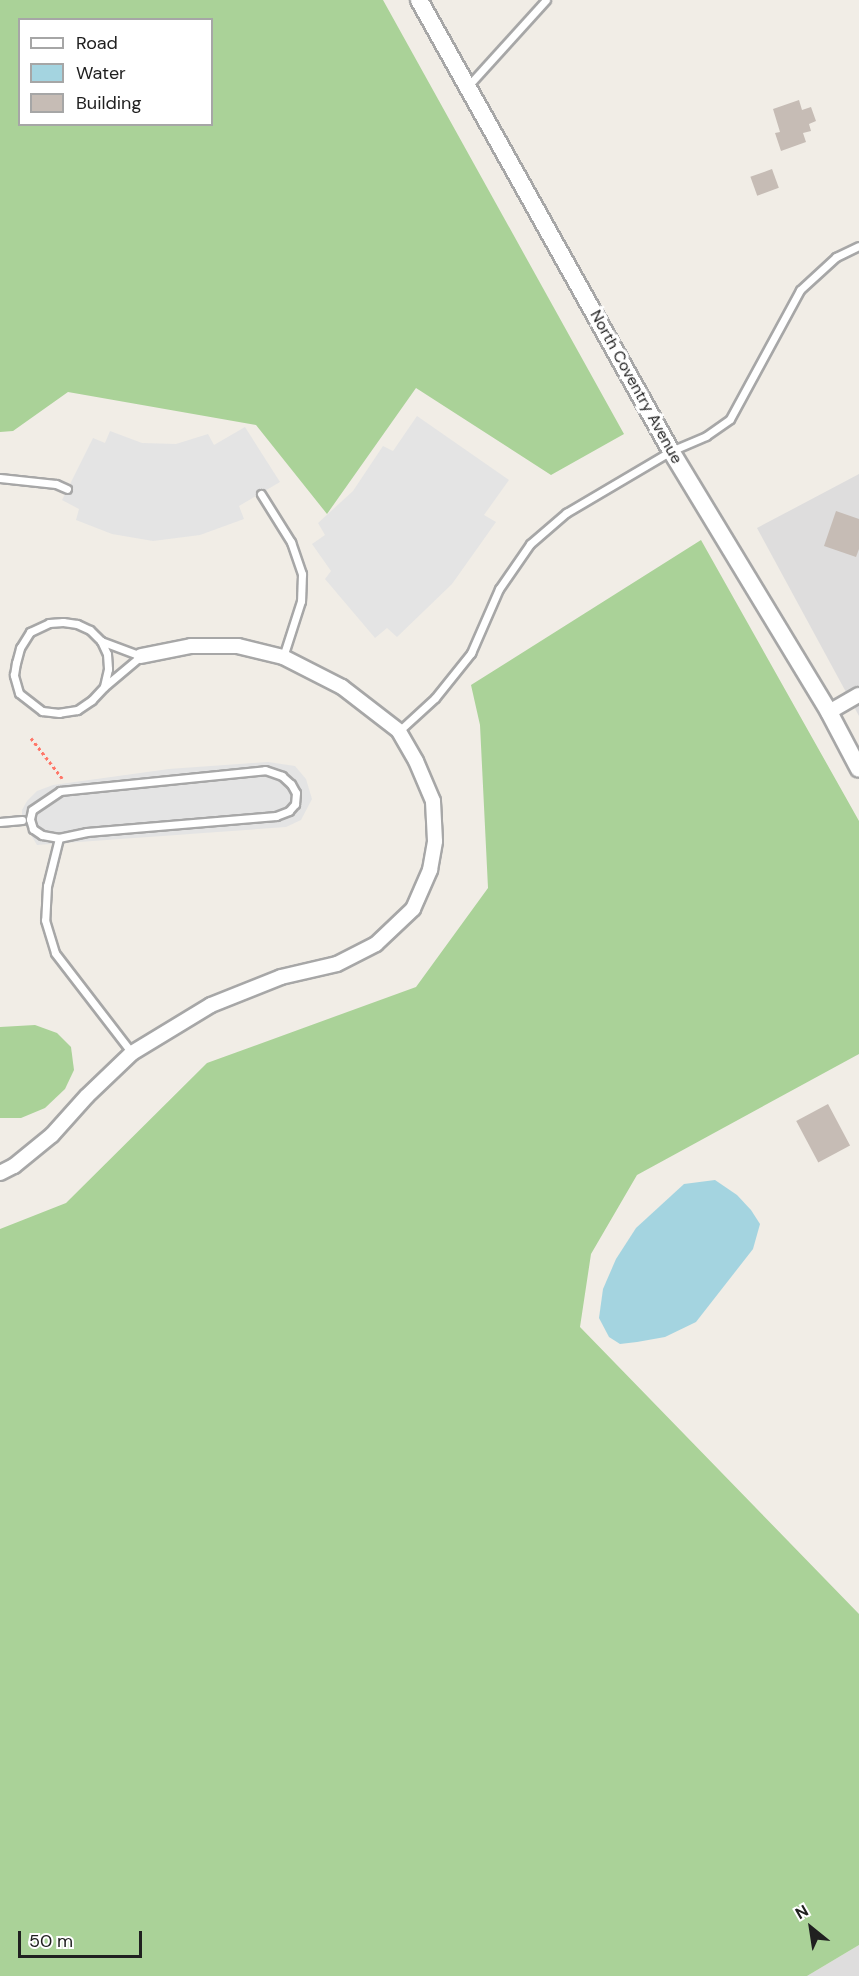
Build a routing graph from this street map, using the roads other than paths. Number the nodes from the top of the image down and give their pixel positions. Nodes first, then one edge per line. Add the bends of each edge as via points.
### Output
1 (419, 0) edge
2 (546, 0) edge
3 (468, 86) junction
4 (859, 246) edge
5 (671, 451) junction
6 (0, 478) edge
7 (67, 489) dead end
8 (261, 494) dead end
9 (100, 641) junction
10 (141, 656) junction
11 (283, 657) junction
12 (104, 687) junction
13 (859, 695) edge
14 (829, 712) junction
15 (399, 732) junction
16 (859, 769) edge
17 (22, 820) dead end
18 (0, 822) edge
19 (59, 838) junction
20 (132, 1053) junction
21 (0, 1173) edge

1 - 3 street, North Coventry Avenue
2 - 3 lane
3 - 5 street, North Coventry Avenue
4 - 5 lane via 836,257 800,290 730,419 706,436
5 - 14 street, North Coventry Avenue
5 - 15 lane via 566,513 530,544 499,589 471,653 435,698
6 - 7 lane via 56,484
8 - 11 lane via 291,542 303,574 300,601
9 - 10 lane
9 - 12 lane via 107,662
9 - 12 lane via 77,624 49,623 30,632 20,648 14,675 19,693 42,711 77,710
10 - 11 street via 191,646 237,646
10 - 12 lane
11 - 15 street via 342,687
13 - 14 street
14 - 16 street, North Coventry Avenue
15 - 20 street via 433,801 435,842 430,870 413,909 376,944 337,964 280,977 211,1005
17 - 18 lane
19 - 19 lane via 87,832 276,816 289,811 295,804 296,793 282,776 265,770 60,791 32,810 30,819 42,835
19 - 20 lane via 47,886 45,920 55,953
20 - 21 street via 52,1135

